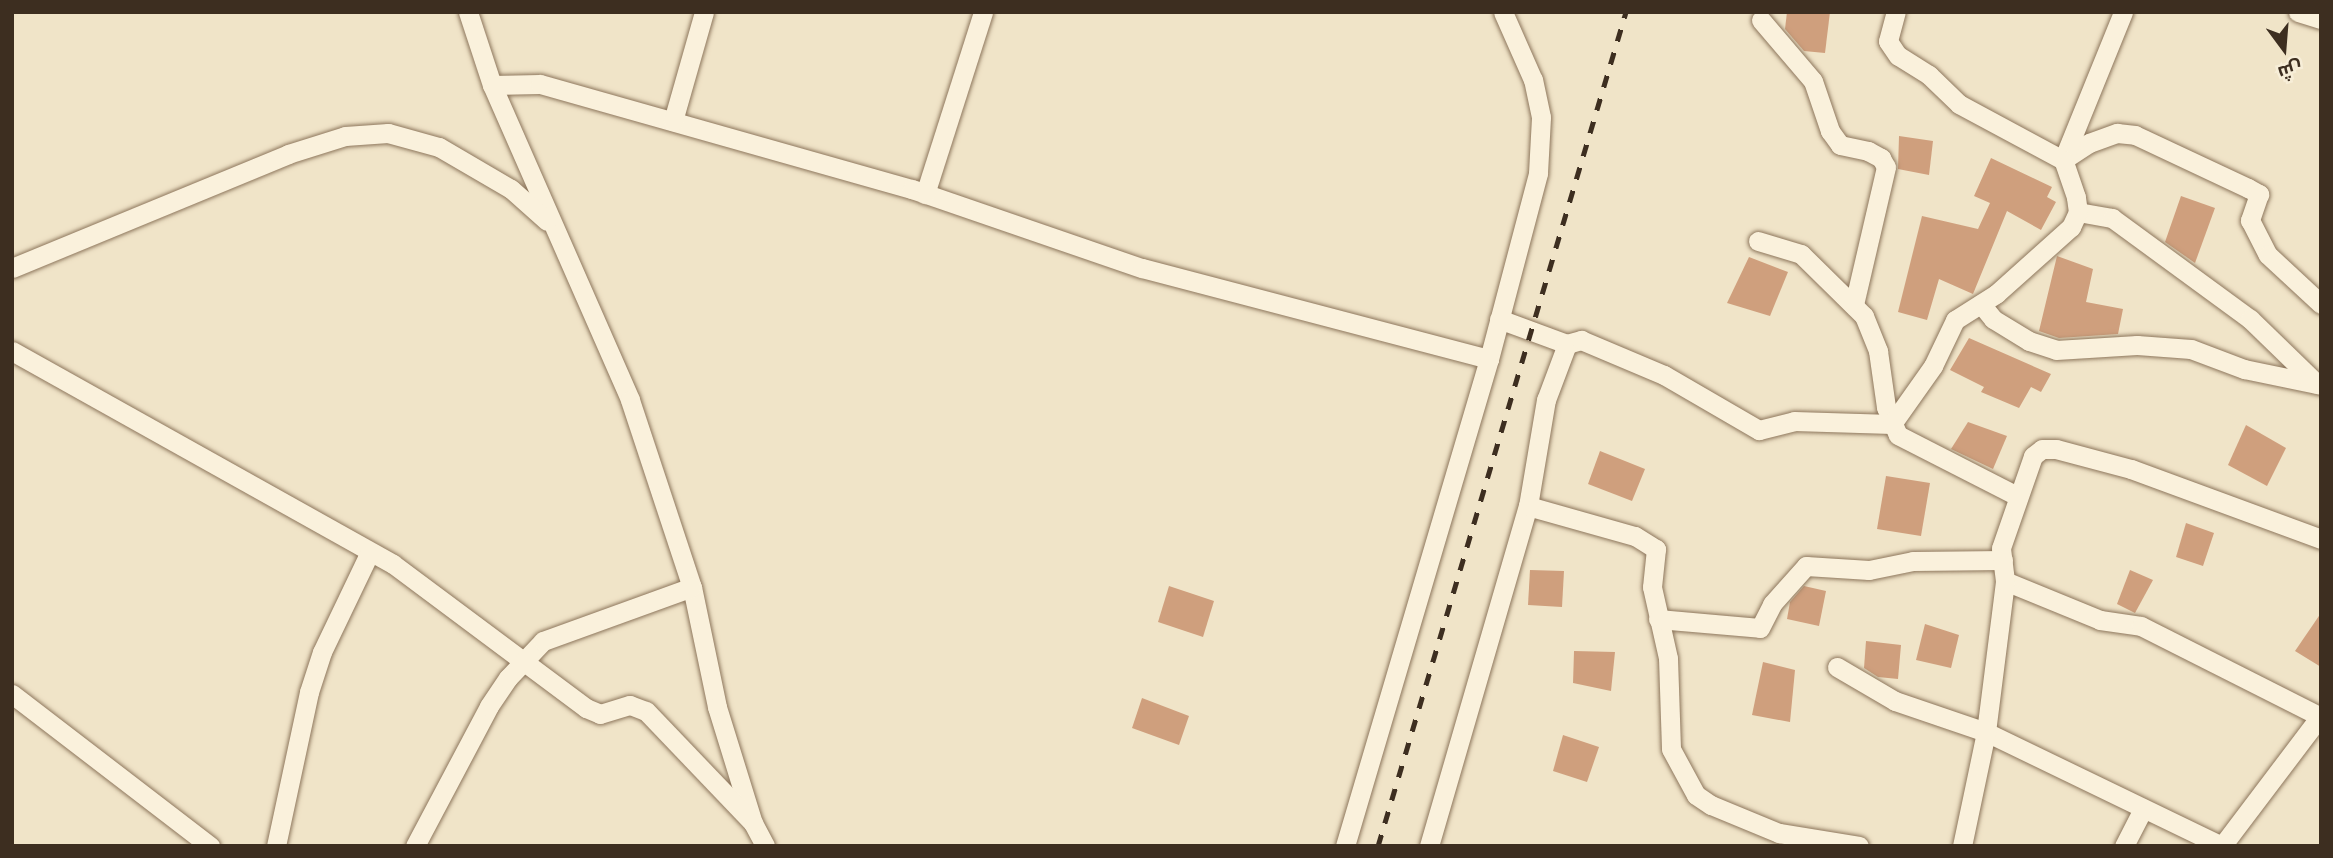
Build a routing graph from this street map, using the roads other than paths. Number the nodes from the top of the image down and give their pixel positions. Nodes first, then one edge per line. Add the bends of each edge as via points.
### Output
1 (468, 12) edge
2 (704, 12) edge
3 (983, 12) edge
4 (1503, 12) edge
5 (1896, 12) edge
6 (2123, 12) edge
7 (2298, 12) edge
8 (2321, 19) edge
9 (1761, 20) dead end
10 (492, 85) junction
11 (673, 121) junction
12 (2063, 160) junction
13 (925, 194) junction
14 (2077, 212) junction
15 (551, 223) junction
16 (1758, 241) dead end
17 (12, 268) edge
18 (1981, 304) junction
19 (2321, 304) edge
20 (1854, 305) junction
21 (1499, 318) junction
22 (1567, 344) junction
23 (12, 351) edge
24 (1489, 359) junction
25 (2319, 384) edge
26 (1892, 425) junction
27 (2017, 496) junction
28 (1528, 506) junction
29 (2321, 539) edge
30 (370, 552) junction
31 (2003, 560) junction
32 (2005, 581) junction
33 (692, 587) junction
34 (1658, 619) junction
35 (524, 661) junction
36 (1837, 667) dead end
37 (12, 694) edge
38 (2320, 716) edge
39 (1986, 732) junction
40 (2143, 809) junction
41 (753, 823) junction
42 (210, 846) edge
43 (276, 846) edge
44 (415, 846) edge
45 (765, 846) edge
46 (1345, 846) edge
47 (1429, 846) edge
48 (1859, 846) edge
49 (1962, 846) edge
50 (2124, 846) edge
51 (2222, 846) edge

1 - 10 street
2 - 11 street
3 - 13 street
4 - 21 street via 1533,80 1541,117 1538,173
5 - 12 street via 1888,41 1898,56 1929,75 1959,104
6 - 12 street
7 - 8 street
9 - 20 street via 1813,81 1830,131 1840,145 1868,151 1886,167
10 - 11 street via 540,84
10 - 15 street
11 - 13 street
12 - 14 street
12 - 19 street via 2089,143 2117,133 2135,135 2249,188 2259,194 2250,220 2268,255
13 - 24 street via 1142,268
14 - 18 street via 2071,227 2050,248
14 - 25 street via 2112,218 2250,319
15 - 17 street via 511,189 439,146 387,133 345,136 288,154
15 - 33 street via 630,400
16 - 20 street via 1801,254
18 - 25 street via 1993,319 2029,341 2056,350 2137,345 2191,349 2244,369
18 - 26 street via 1955,320 1933,366
20 - 26 street via 1878,351
21 - 22 street
21 - 24 street
22 - 26 street via 1581,340 1664,375 1759,430 1794,421
22 - 28 street via 1546,400
23 - 30 street
24 - 46 street
26 - 27 street via 1910,445
27 - 29 street via 2033,456 2042,449 2056,449 2131,468
27 - 31 street via 2001,548
28 - 34 street via 1651,543 1657,557 1652,587
28 - 47 street
30 - 35 street
30 - 43 street via 316,672 299,728
31 - 32 street
31 - 34 street via 1913,561 1868,570 1806,566 1772,604 1760,628
32 - 38 street via 2100,620 2141,626
32 - 39 street
33 - 35 street via 561,632 543,641
33 - 41 street via 718,707
34 - 48 street via 1668,658 1671,749 1696,794 1711,806 1779,833
35 - 41 street via 600,714 630,705 646,711
35 - 44 street via 489,706
36 - 39 street via 1916,711
37 - 42 street
38 - 51 street
39 - 40 street
39 - 49 street
40 - 50 street
40 - 51 street
41 - 45 street

